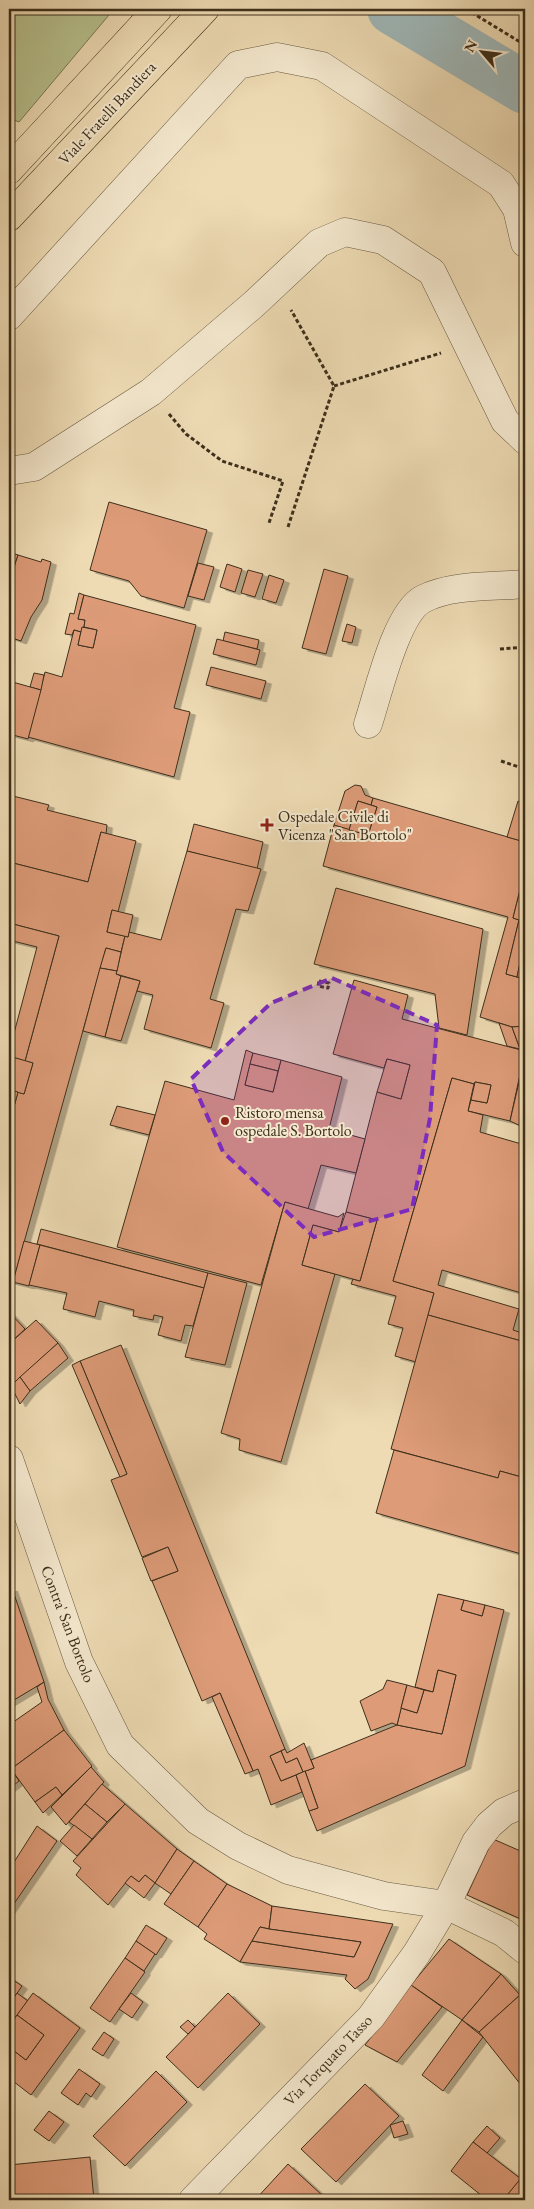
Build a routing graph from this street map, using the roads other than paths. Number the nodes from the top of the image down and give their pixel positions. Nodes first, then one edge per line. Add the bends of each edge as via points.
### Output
1 (158, 9) edge
2 (205, 9) edge
3 (12, 161) edge
4 (9, 217) edge
5 (525, 243) edge
6 (9, 316) edge
7 (525, 440) edge
8 (9, 472) edge
9 (525, 584) edge
10 (368, 724) dead end
11 (9, 1459) edge
12 (525, 1802) edge
13 (446, 1905) junction
14 (525, 1950) edge
15 (193, 2200) edge

1 - 3 main road, Viale Fratelli Bandiera
2 - 4 main road, Viale Fratelli Bandiera
5 - 6 street via 517,209 501,184 322,66 277,57 238,65
7 - 8 street via 505,421 432,272 383,240 345,232 319,243 151,392 34,467
9 - 10 street via 458,590 421,600 399,629
11 - 13 street, Contra' San Bortolo via 79,1662 120,1745 198,1821 238,1846 288,1870 384,1896
12 - 13 street, Via Torquato Tasso via 504,1812 489,1825 476,1842
13 - 14 street, Contra' San Bortolo via 504,1933
13 - 15 street, Via Torquato Tasso via 417,1953 371,2017

